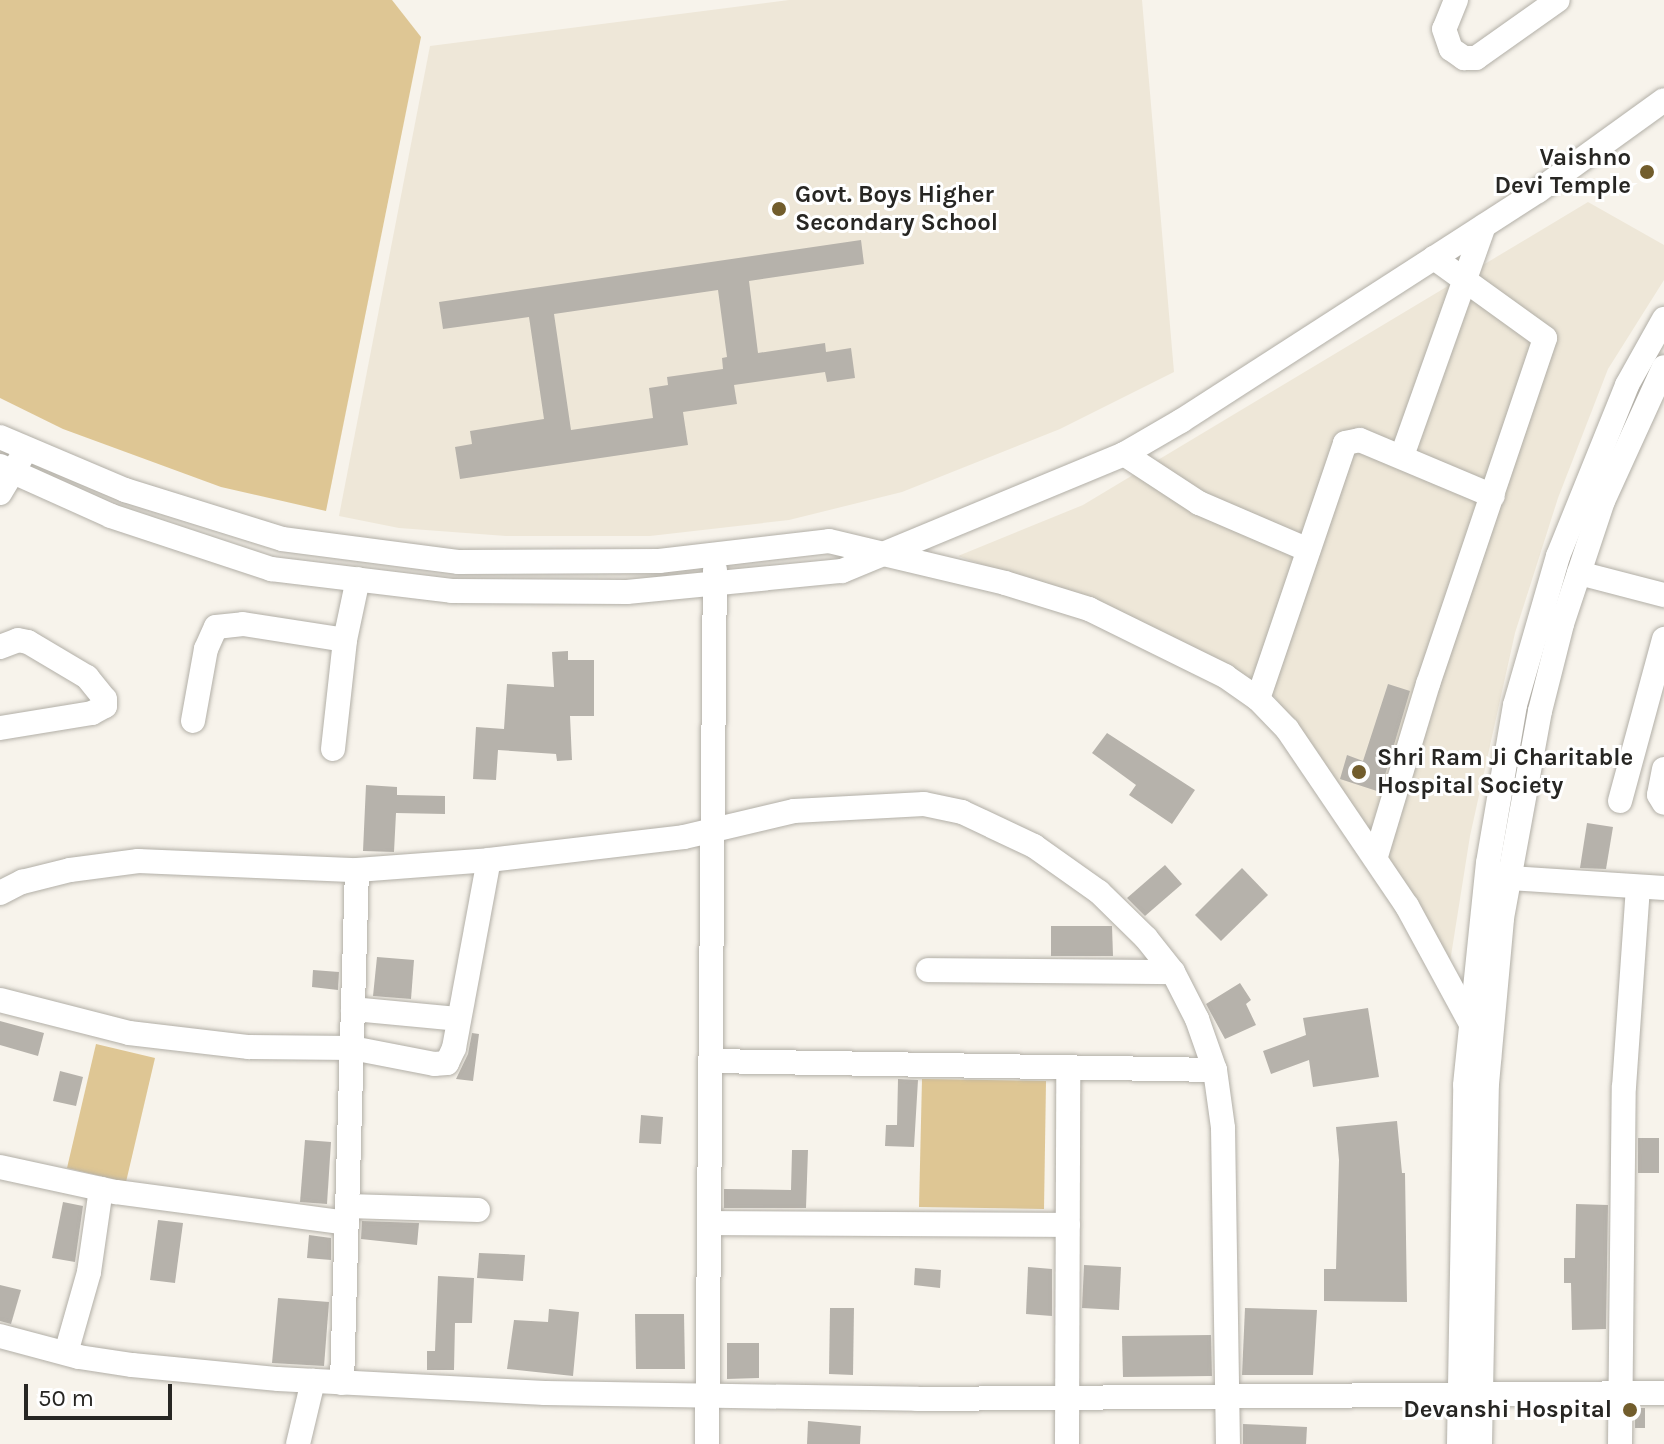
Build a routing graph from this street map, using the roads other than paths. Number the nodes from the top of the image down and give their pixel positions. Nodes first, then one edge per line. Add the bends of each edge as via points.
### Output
1 (1456, 0) edge
2 (1558, 0) edge
3 (1664, 100) edge
4 (1484, 226) junction
5 (1434, 258) junction
6 (1464, 281) junction
7 (1664, 319) edge
8 (1664, 367) edge
9 (1621, 400) junction
10 (1654, 416) edge
11 (0, 437) edge
12 (26, 449) junction
13 (1124, 454) junction
14 (1402, 456) junction
15 (4, 477) edge
16 (1493, 496) junction
17 (1308, 550) junction
18 (889, 554) junction
19 (715, 556) junction
20 (1579, 573) junction
21 (358, 579) junction
22 (715, 584) junction
23 (1664, 595) edge
24 (1664, 639) edge
25 (345, 640) junction
26 (0, 647) edge
27 (1258, 699) junction
28 (193, 721) dead end
29 (0, 728) edge
30 (333, 749) dead end
31 (1664, 769) edge
32 (1620, 801) dead end
33 (1664, 803) edge
34 (714, 832) junction
35 (1376, 856) junction
36 (489, 860) junction
37 (357, 870) junction
38 (1498, 877) junction
39 (1638, 887) junction
40 (1664, 888) edge
41 (0, 893) edge
42 (928, 970) dead end
43 (1173, 972) junction
44 (0, 1000) edge
45 (353, 1009) junction
46 (459, 1019) junction
47 (1471, 1023) junction
48 (352, 1048) junction
49 (1489, 1057) junction
50 (711, 1061) junction
51 (1068, 1068) junction
52 (1215, 1070) junction
53 (0, 1167) edge
54 (101, 1189) junction
55 (478, 1210) dead end
56 (347, 1214) junction
57 (710, 1223) junction
58 (1068, 1225) junction
59 (0, 1336) edge
60 (66, 1353) junction
61 (313, 1381) junction
62 (342, 1383) junction
63 (1470, 1393) junction
64 (1620, 1393) junction
65 (1664, 1393) edge
66 (708, 1395) junction
67 (1228, 1396) junction
68 (1067, 1397) junction
69 (298, 1444) edge
70 (707, 1444) edge
71 (1067, 1444) edge
72 (1228, 1444) edge
73 (1459, 1444) edge
74 (1480, 1444) edge
75 (1620, 1444) edge

1 - 2 street via 1444,29 1451,49 1464,58 1476,58
3 - 4 street
4 - 5 street
4 - 6 street
5 - 6 street
5 - 13 street
6 - 14 street
6 - 16 street via 1545,338
7 - 9 street
8 - 10 street
9 - 10 street
9 - 38 street via 1558,556 1515,705
10 - 20 street via 1603,501
11 - 12 street
12 - 15 street
12 - 19 street via 125,490 282,539 458,562
13 - 17 street via 1199,503
13 - 18 street
14 - 16 street
14 - 17 street via 1360,440 1345,443
15 - 21 street via 271,569
16 - 35 street
17 - 27 street
18 - 19 street via 829,541
18 - 22 street via 842,571
18 - 27 street via 1089,609 1225,676
19 - 22 street
20 - 23 street
20 - 38 street
21 - 22 street via 452,591 627,592
21 - 25 street
22 - 34 street
24 - 32 street
25 - 28 street via 243,624 216,627 206,649
25 - 30 street
26 - 29 street via 28,642 87,677 105,706 92,713
27 - 35 street via 1299,744
31 - 33 street via 1659,786
34 - 36 street
34 - 43 street via 794,811 853,806 924,804 962,812 1034,846 1076,874 1146,938
34 - 50 street
35 - 47 street
36 - 37 street
36 - 46 street
37 - 41 street via 138,861 70,870
37 - 45 street
38 - 39 street
38 - 47 street
38 - 49 street
39 - 40 street
39 - 64 street via 1624,1087
42 - 43 street
43 - 52 street
44 - 48 street via 159,1037 294,1049
45 - 46 street
45 - 48 street
46 - 48 street via 447,1063
47 - 49 street
47 - 63 street via 1464,1114
48 - 56 street
49 - 63 street
50 - 51 street
50 - 57 street
51 - 52 street
51 - 58 street
52 - 67 street via 1226,1187
53 - 54 street
54 - 56 street
54 - 60 street via 89,1272
55 - 56 street
56 - 62 street
57 - 58 street
57 - 66 street
58 - 68 street
59 - 60 street
60 - 61 street via 132,1365
61 - 62 street
61 - 69 street
62 - 66 street
63 - 64 street
63 - 67 street
63 - 73 street
63 - 74 street
64 - 65 street
64 - 75 street
66 - 68 street
66 - 70 street
67 - 68 street
67 - 72 street
68 - 71 street

